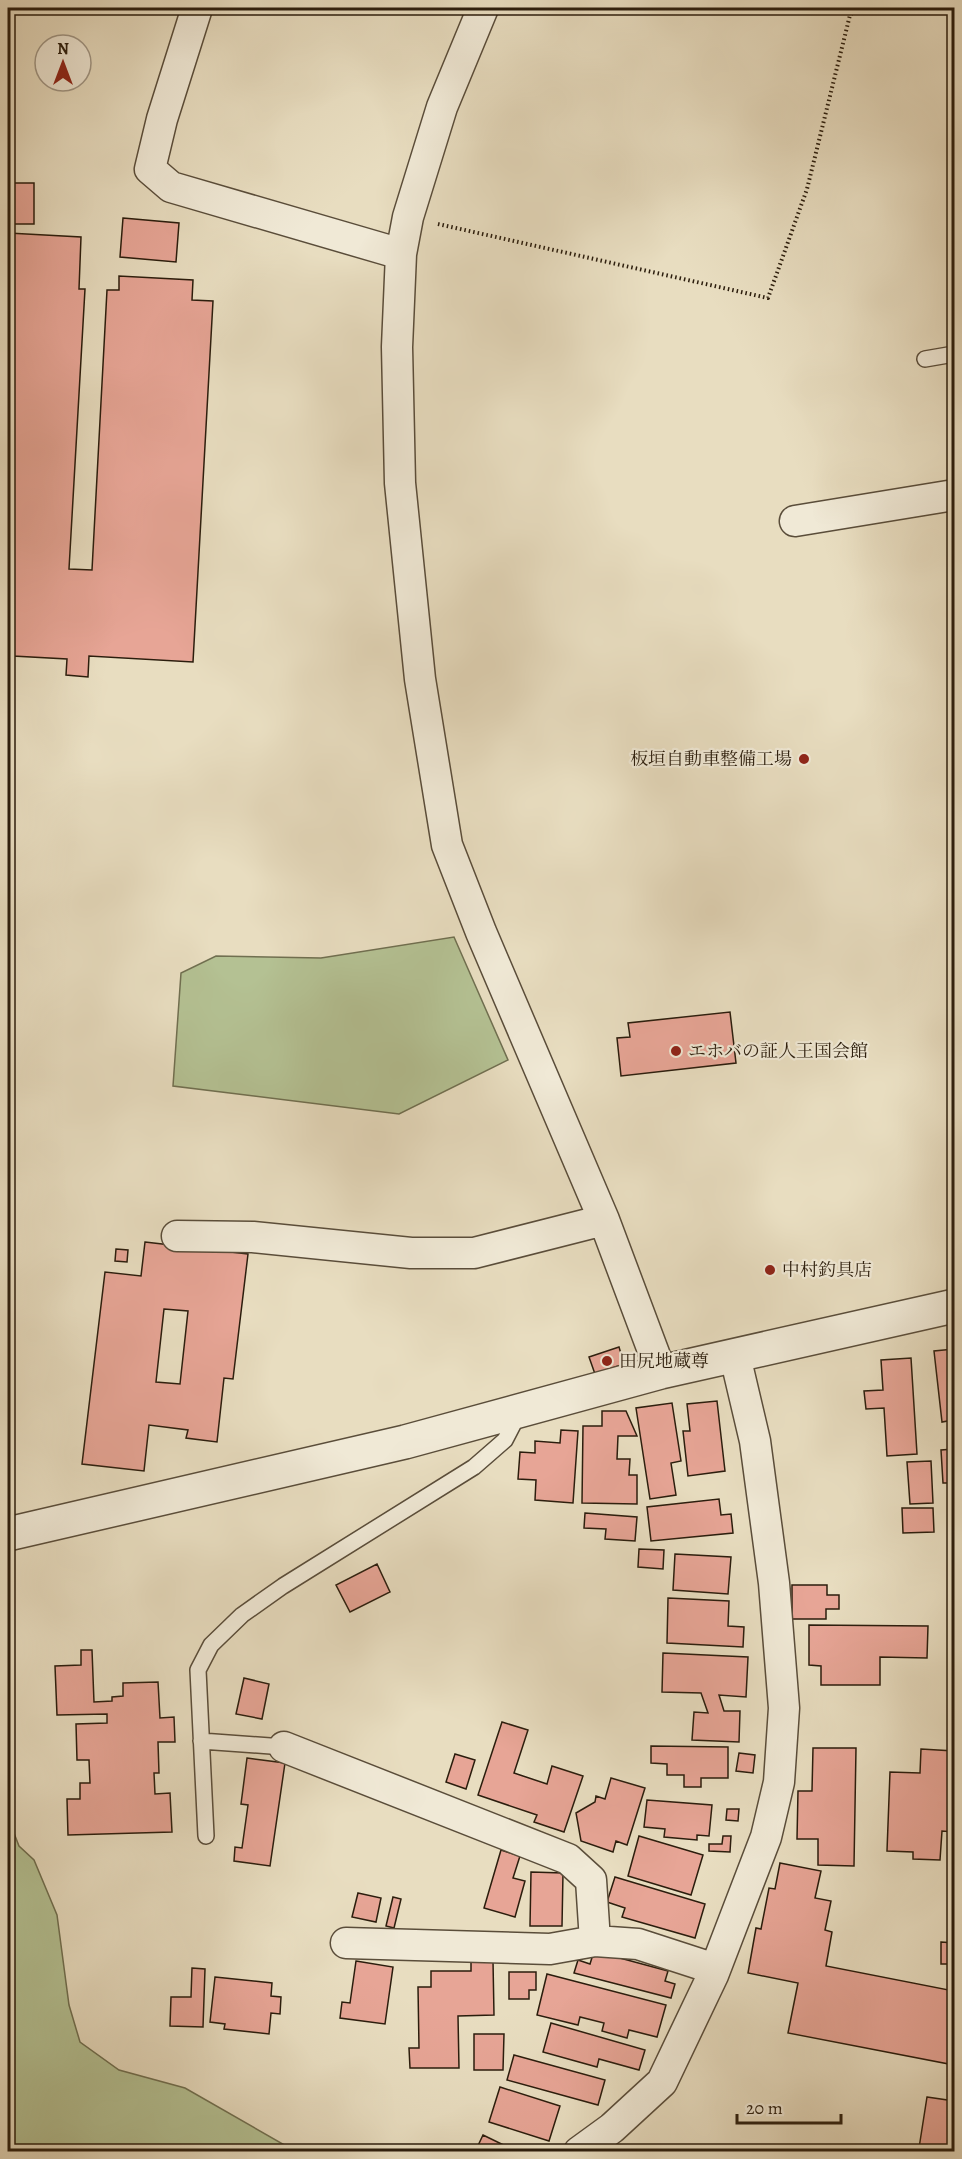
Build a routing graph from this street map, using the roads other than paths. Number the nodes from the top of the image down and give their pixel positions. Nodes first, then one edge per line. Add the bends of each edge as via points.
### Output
1 (197, 8) edge
2 (483, 8) edge
3 (401, 254) junction
4 (954, 354) edge
5 (925, 359) dead end
6 (954, 495) edge
7 (795, 521) dead end
8 (604, 1220) junction
9 (177, 1236) dead end
10 (954, 1306) edge
11 (735, 1356) junction
12 (661, 1372) junction
13 (520, 1410) junction
14 (8, 1534) edge
15 (201, 1741) junction
16 (284, 1747) joint
17 (206, 1836) dead end
18 (595, 1941) junction
19 (346, 1943) dead end
20 (715, 1969) junction
21 (579, 2151) edge

1 - 3 street via 150,170 171,187
2 - 3 street via 442,107 408,217
3 - 8 street via 396,347 400,483 420,679 447,845
4 - 5 lane
6 - 7 street
8 - 9 street via 474,1253 411,1253 253,1237
8 - 12 street
10 - 11 street
11 - 12 street
11 - 20 street via 755,1441 774,1583 784,1708 779,1782 766,1837
12 - 13 street
13 - 14 street via 405,1442
13 - 15 lane via 505,1440 474,1467 283,1586 242,1615 212,1645 198,1670
15 - 16 lane
15 - 17 lane
16 - 18 street via 568,1858 591,1880
18 - 19 street via 550,1949
18 - 20 street via 638,1944
20 - 21 street via 662,2082 612,2128

